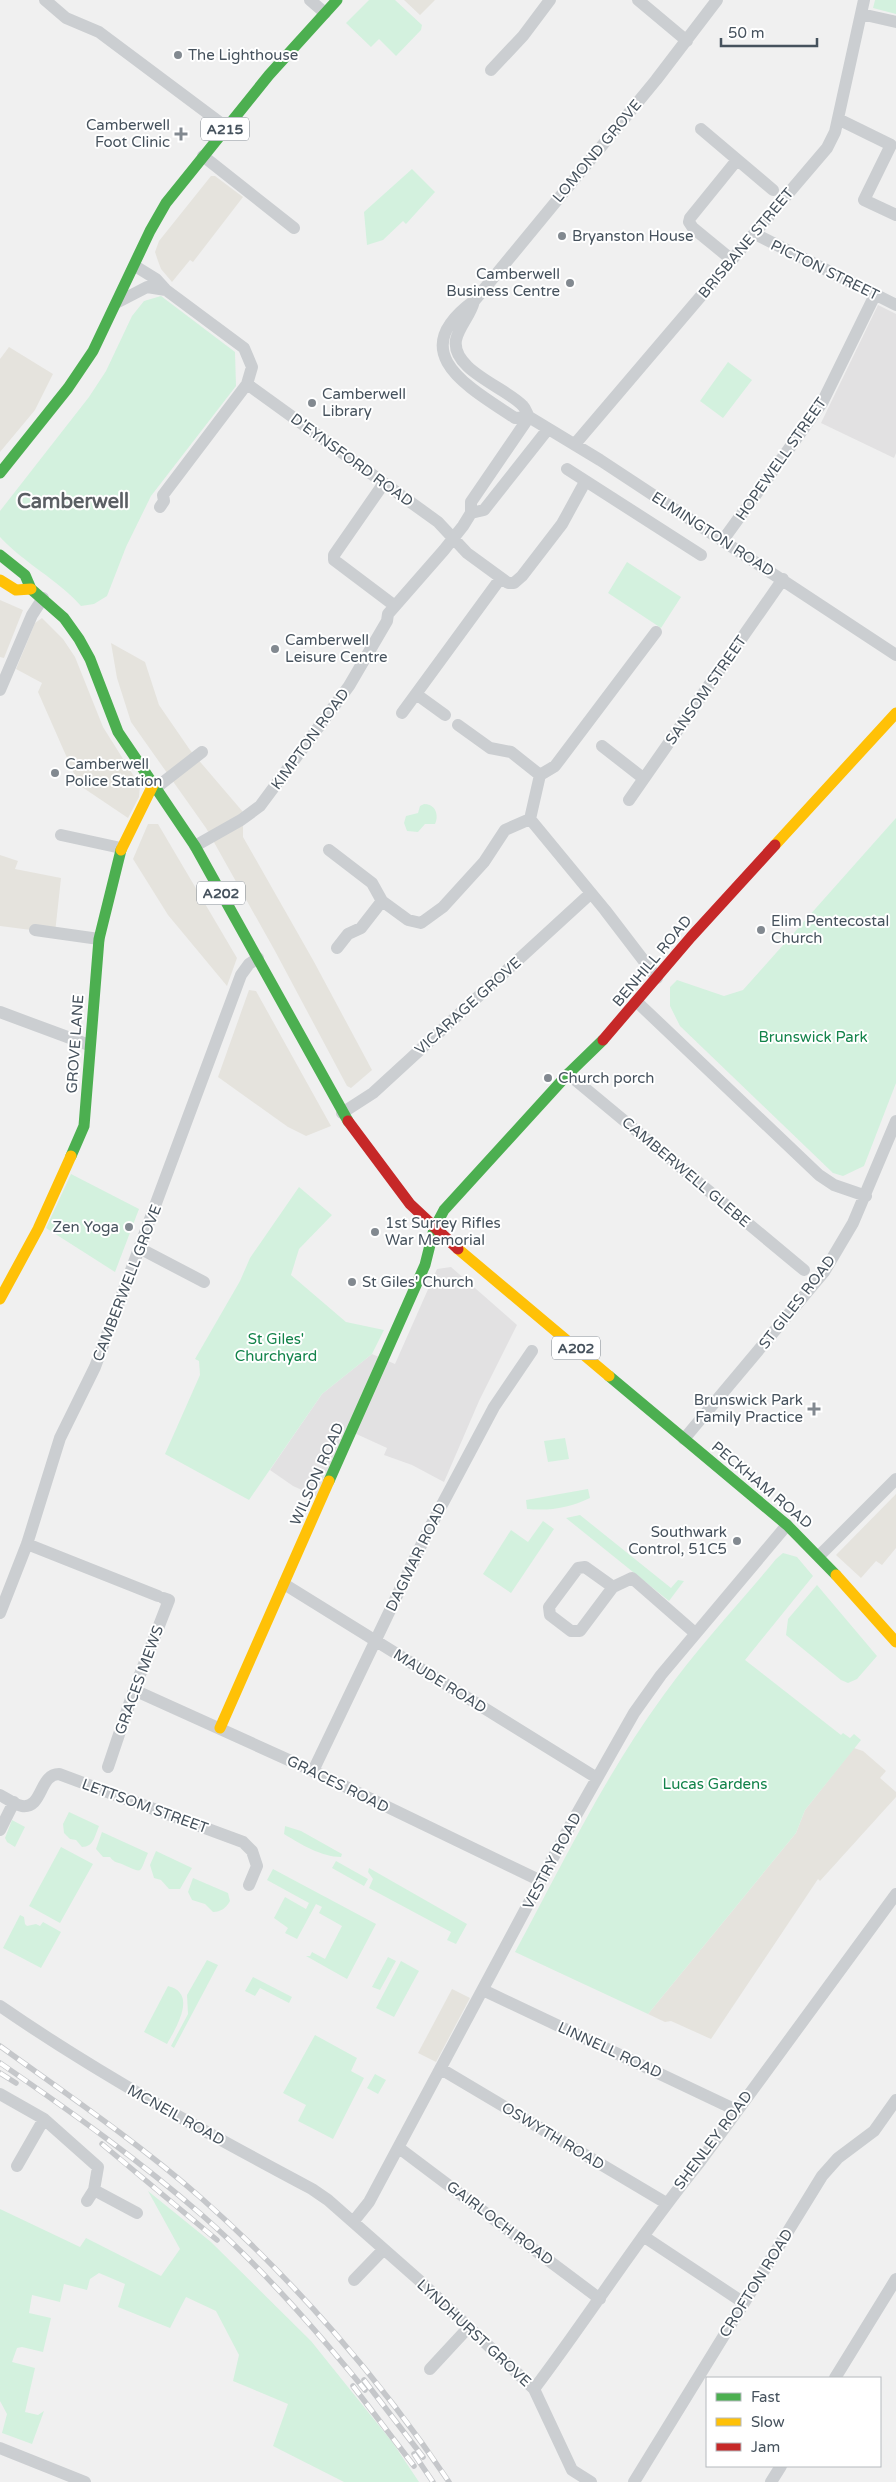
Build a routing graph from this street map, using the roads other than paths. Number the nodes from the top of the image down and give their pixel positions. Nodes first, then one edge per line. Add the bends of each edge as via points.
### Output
1 (45, 0) edge
2 (310, 0) edge
3 (337, 0) edge
4 (550, 0) edge
5 (638, 0) edge
6 (717, 0) edge
7 (864, 0) edge
8 (325, 12) junction
9 (861, 14) junction
10 (896, 22) edge
11 (687, 41) junction
12 (491, 70) dead end
13 (838, 119) junction
14 (226, 127) junction
15 (701, 129) dead end
16 (203, 156) junction
17 (737, 160) junction
18 (773, 190) dead end
19 (896, 215) edge
20 (294, 228) dead end
21 (755, 234) junction
22 (732, 260) junction
23 (134, 268) junction
24 (166, 290) junction
25 (875, 295) junction
26 (474, 301) junction
27 (118, 302) junction
28 (896, 305) edge
29 (458, 352) joint
30 (445, 360) joint
31 (247, 384) junction
32 (529, 417) junction
33 (548, 429) junction
34 (575, 444) junction
35 (567, 469) dead end
36 (0, 473) edge
37 (585, 482) junction
38 (384, 483) junction
39 (160, 507) dead end
40 (472, 513) junction
41 (454, 538) junction
42 (723, 540) junction
43 (0, 555) edge
44 (702, 555) dead end
45 (500, 579) junction
46 (783, 579) junction
47 (0, 580) edge
48 (31, 589) junction
49 (43, 598) junction
50 (396, 606) junction
51 (656, 632) dead end
52 (896, 654) edge
53 (0, 690) edge
54 (416, 694) junction
55 (402, 712) dead end
56 (896, 713) edge
57 (445, 715) dead end
58 (458, 725) dead end
59 (602, 746) dead end
60 (202, 752) dead end
61 (540, 774) junction
62 (643, 778) junction
63 (155, 785) junction
64 (629, 800) dead end
65 (530, 819) junction
66 (61, 834) dead end
67 (195, 846) junction
68 (121, 848) junction
69 (329, 850) dead end
70 (590, 894) junction
71 (382, 900) junction
72 (35, 930) dead end
73 (99, 939) junction
74 (337, 948) dead end
75 (258, 958) junction
76 (657, 978) junction
77 (637, 1002) junction
78 (0, 1012) edge
79 (89, 1045) junction
80 (568, 1074) junction
81 (342, 1114) junction
82 (896, 1121) edge
83 (866, 1196) junction
84 (434, 1229) junction
85 (140, 1249) junction
86 (804, 1270) dead end
87 (204, 1282) dead end
88 (0, 1299) edge
89 (532, 1351) dead end
90 (684, 1438) junction
91 (896, 1479) edge
92 (787, 1524) junction
93 (26, 1544) junction
94 (819, 1556) junction
95 (284, 1584) junction
96 (613, 1587) junction
97 (0, 1613) edge
98 (695, 1633) junction
99 (375, 1640) junction
100 (896, 1642) edge
101 (134, 1690) junction
102 (220, 1728) junction
103 (108, 1766) dead end
104 (313, 1771) junction
105 (597, 1778) junction
106 (0, 1795) edge
107 (14, 1802) junction
108 (0, 1830) edge
109 (541, 1881) junction
110 (249, 1884) dead end
111 (896, 1894) edge
112 (483, 1990) junction
113 (0, 2006) edge
114 (440, 2070) junction
115 (0, 2094) edge
116 (896, 2100) edge
117 (736, 2110) junction
118 (44, 2119) junction
119 (400, 2148) junction
120 (17, 2166) dead end
121 (666, 2202) junction
122 (136, 2213) dead end
123 (353, 2222) junction
124 (643, 2236) junction
125 (383, 2250) junction
126 (896, 2279) edge
127 (354, 2280) dead end
128 (600, 2299) junction
129 (744, 2303) junction
130 (468, 2328) junction
131 (430, 2369) dead end
132 (835, 2377) edge
133 (534, 2389) junction
134 (0, 2448) edge
135 (780, 2467) edge
136 (85, 2482) edge
137 (591, 2482) edge
138 (634, 2482) edge
139 (771, 2482) edge

1 - 14 street via 66,18 99,32
2 - 8 street
3 - 8 main road, A215
4 - 12 street
5 - 11 street
6 - 11 street, LOMOND GROVE
7 - 9 street, BRISBANE STREET
8 - 14 main road, A215
9 - 10 street
9 - 13 street, BRISBANE STREET
11 - 26 street, LOMOND GROVE
13 - 19 street via 891,145 864,200
13 - 21 street, BRISBANE STREET via 827,148
14 - 16 main road, A215
15 - 17 street
16 - 20 street
16 - 23 main road, A215 via 157,216
17 - 18 street
17 - 22 street via 689,222
21 - 22 street, BRISBANE STREET
21 - 25 street, PICTON STREET
22 - 34 street, BRISBANE STREET
23 - 24 street via 156,279
23 - 27 main road, A215
24 - 27 street via 147,287
24 - 31 street via 244,348 252,367
25 - 28 street, PICTON STREET
25 - 42 street, HOPEWELL STREET via 822,403
26 - 29 street, LOMOND GROVE via 458,335
26 - 30 street, LOMOND GROVE via 460,312 446,331 442,345
27 - 36 main road, A215 via 73,382
29 - 32 street, ELMINGTON ROAD via 474,371 523,406
30 - 32 street, ELMINGTON ROAD via 458,376 515,418
31 - 38 street, D'EYNSFORD ROAD
31 - 39 street via 163,495
32 - 33 street, ELMINGTON ROAD
32 - 40 street, KIMPTON ROAD via 471,502
33 - 34 street, ELMINGTON ROAD
33 - 40 street, KIMPTON ROAD via 484,510
34 - 42 street, ELMINGTON ROAD
35 - 37 street
37 - 44 street
37 - 45 street via 562,524 524,574 512,583
38 - 41 street, D'EYNSFORD ROAD via 438,522
38 - 50 street via 334,555 334,560
40 - 41 street, KIMPTON ROAD
41 - 45 street, D'EYNSFORD ROAD via 467,553
41 - 50 street, KIMPTON ROAD
42 - 46 street, ELMINGTON ROAD
43 - 48 main road, A202 via 25,575
45 - 54 street
46 - 52 street, ELMINGTON ROAD
46 - 62 street, SANSOM STREET
47 - 48 main road, A202 via 16,590
48 - 49 main road, A202
49 - 53 street via 32,615
49 - 63 main road, A202 via 64,618 79,639 118,732
50 - 67 street, KIMPTON ROAD via 388,614 349,686 260,806
51 - 61 street via 555,766
54 - 55 street
54 - 57 street
56 - 76 main road, BENHILL ROAD
58 - 61 street via 490,748 511,752
59 - 62 street
60 - 63 street
61 - 65 street
62 - 64 street, SANSOM STREET
63 - 67 main road, A202
63 - 68 main road, GROVE LANE
65 - 70 street
65 - 71 street via 505,830 484,862 442,907 421,923 408,920
66 - 68 street
67 - 75 main road, A202
68 - 73 main road, GROVE LANE
69 - 71 street via 372,883
70 - 76 street
70 - 81 street, VICARAGE GROVE via 380,1086
71 - 74 street via 361,928 348,934
72 - 73 street
73 - 79 main road, GROVE LANE
75 - 81 main road, A202
75 - 85 street, CAMBERWELL GROVE via 241,975
76 - 77 main road, BENHILL ROAD
77 - 80 main road, BENHILL ROAD via 614,1030
77 - 83 street via 814,1170 834,1186
78 - 79 street
79 - 88 main road, GROVE LANE via 84,1126 38,1229
80 - 84 main road, BENHILL ROAD via 444,1210
80 - 86 street, CAMBERWELL GLEBE
81 - 84 main road, A202 via 397,1190
82 - 83 street, ST GILES ROAD
83 - 90 street, ST GILES ROAD via 824,1272
84 - 90 main road, PECKHAM ROAD / A202
84 - 95 main road, WILSON ROAD via 428,1257
85 - 87 street
85 - 93 street, CAMBERWELL GROVE via 95,1367 60,1438
89 - 99 street, DAGMAR ROAD via 494,1407
90 - 92 main road, PECKHAM ROAD / A202
91 - 94 street
92 - 94 main road, PECKHAM ROAD / A202
92 - 98 street, VESTRY ROAD
93 - 97 street, CAMBERWELL GROVE
93 - 101 street, GRACES MEWS via 169,1600
94 - 100 main road, PECKHAM ROAD / A202
95 - 99 street, MAUDE ROAD
95 - 102 main road, WILSON ROAD
96 - 96 street via 580,1631 571,1631 550,1615 549,1607 578,1568 585,1567
96 - 98 street via 632,1578
98 - 105 street, VESTRY ROAD via 645,1696
99 - 104 street, DAGMAR ROAD
99 - 105 street, MAUDE ROAD
101 - 102 street, GRACES ROAD
101 - 103 street, GRACES MEWS
102 - 104 street, GRACES ROAD
104 - 109 street, GRACES ROAD
105 - 109 street, VESTRY ROAD
106 - 107 street
107 - 108 street
107 - 110 street, LETTSOM STREET via 30,1805 46,1779 52,1774 59,1774 243,1842 252,1852 257,1866
109 - 112 street, VESTRY ROAD
111 - 117 street, SHENLEY ROAD
112 - 114 street, VESTRY ROAD
112 - 117 street, LINNELL ROAD
113 - 123 street, MCNEIL ROAD via 108,2076 312,2189
114 - 119 street, VESTRY ROAD
114 - 121 street, OSWYTH ROAD
115 - 118 street
116 - 129 street, CROFTON ROAD via 874,2132 829,2166
117 - 121 street, SHENLEY ROAD via 699,2163
118 - 120 street
118 - 122 street via 98,2167 91,2195
119 - 123 street, VESTRY ROAD via 370,2202
119 - 128 street, GAIRLOCH ROAD
121 - 124 street, SHENLEY ROAD
123 - 125 street, LYNDHURST GROVE
124 - 128 street, SHENLEY ROAD
124 - 129 street
125 - 127 street
125 - 130 street, LYNDHURST GROVE
126 - 132 street
128 - 133 street, SHENLEY ROAD
129 - 138 street, CROFTON ROAD
130 - 131 street
130 - 133 street, LYNDHURST GROVE
133 - 137 street, LYNDHURST GROVE via 572,2470
134 - 136 street
135 - 139 street

